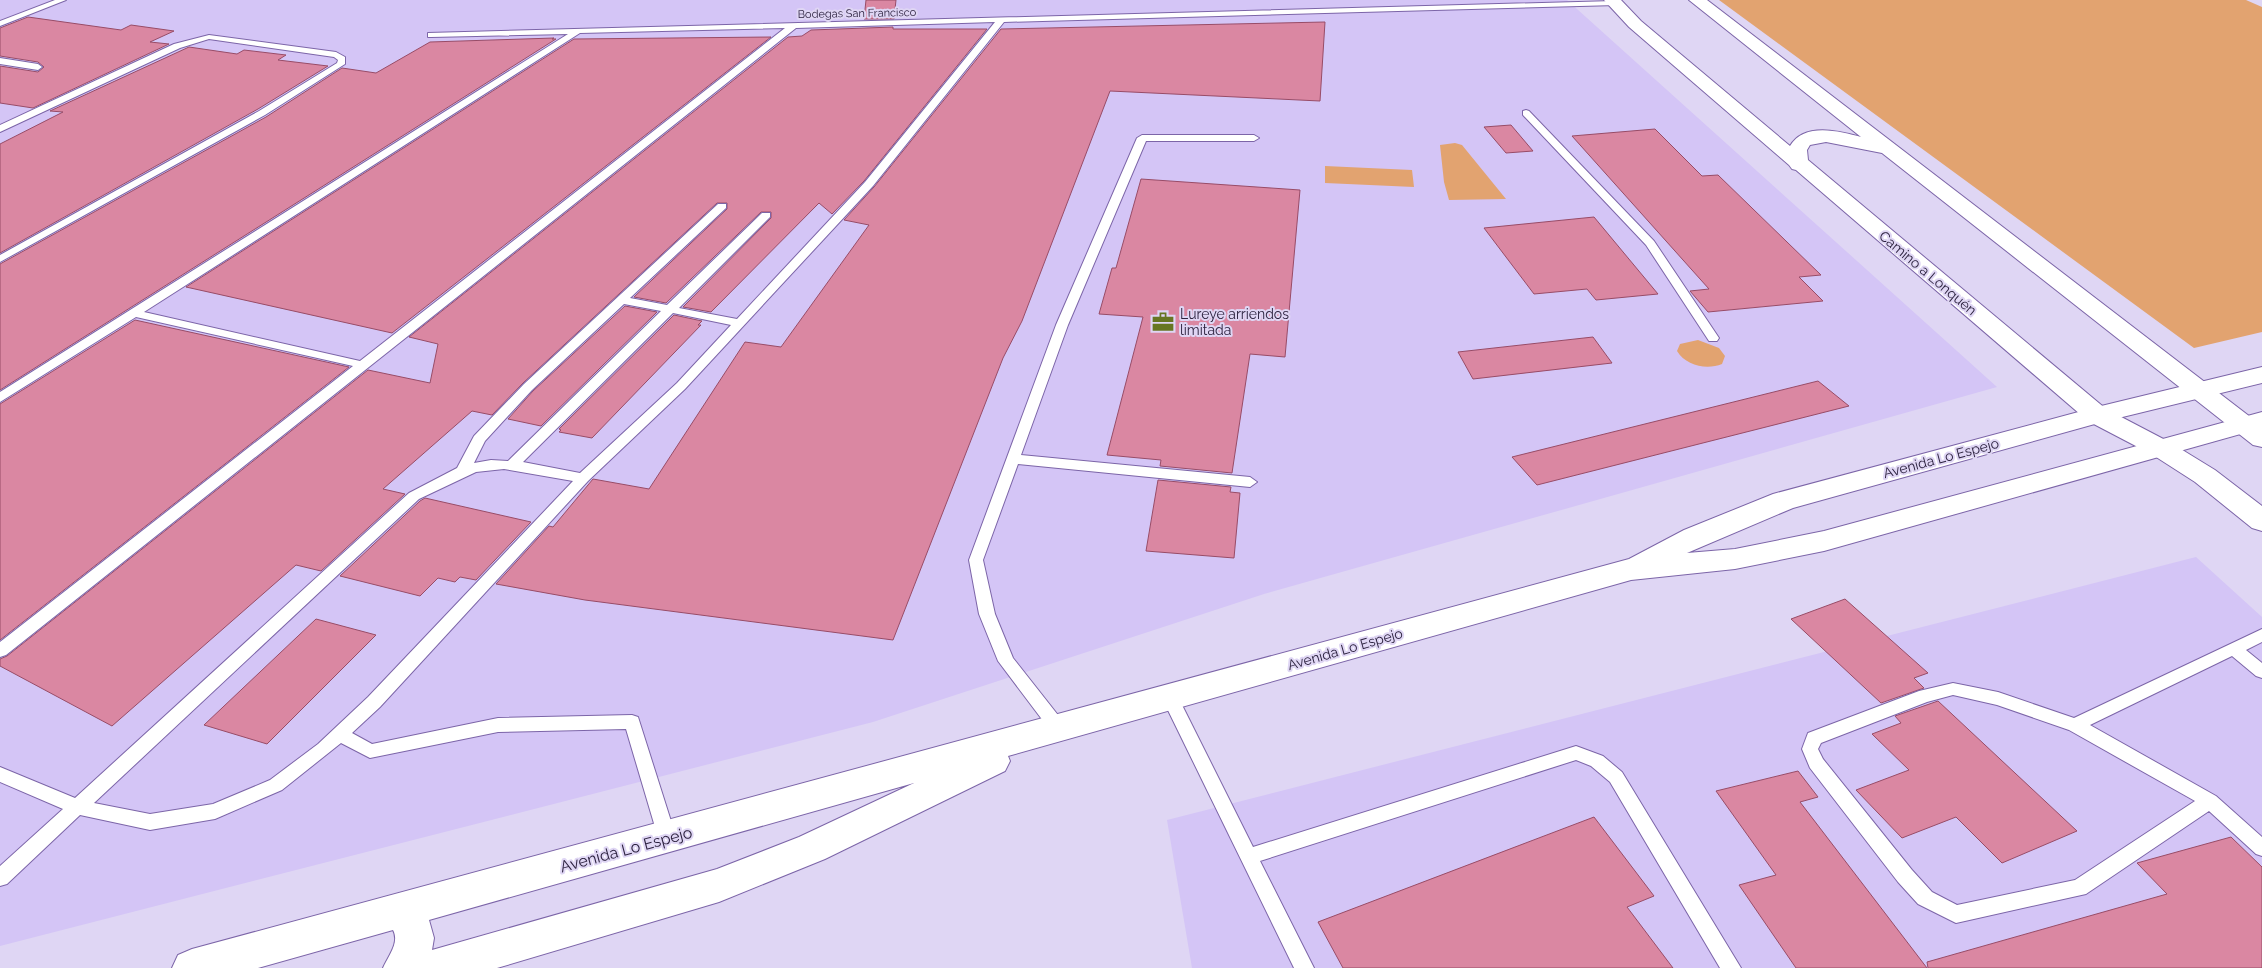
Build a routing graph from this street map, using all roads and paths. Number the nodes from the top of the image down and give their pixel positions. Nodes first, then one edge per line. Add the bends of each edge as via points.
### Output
1 (62, 0) edge
2 (1697, 0) edge
3 (1613, 1) edge
4 (1001, 20) junction
5 (0, 24) edge
6 (794, 25) junction
7 (578, 31) junction
8 (431, 35) dead end
9 (0, 60) edge
10 (38, 67) dead end
11 (1526, 113) dead end
12 (0, 129) edge
13 (1254, 138) dead end
14 (1896, 154) junction
15 (1799, 165) junction
16 (722, 206) dead end
17 (766, 215) dead end
18 (0, 259) edge
19 (621, 300) junction
20 (669, 309) junction
21 (134, 313) junction
22 (740, 323) junction
23 (1712, 338) dead end
24 (363, 364) junction
25 (2262, 375) edge
26 (2199, 389) junction
27 (0, 398) edge
28 (2097, 415) junction
29 (2258, 431) edge
30 (2162, 449) junction
31 (1012, 459) junction
32 (511, 466) junction
33 (463, 471) junction
34 (583, 478) junction
35 (1250, 482) dead end
36 (2262, 521) edge
37 (1631, 569) junction
38 (2262, 635) edge
39 (2234, 648) junction
40 (0, 651) edge
41 (2262, 672) edge
42 (1170, 698) junction
43 (2075, 725) junction
44 (1059, 729) junction
45 (340, 734) junction
46 (0, 774) edge
47 (2210, 801) junction
48 (78, 807) junction
49 (667, 838) junction
50 (2262, 848) edge
51 (1248, 858) junction
52 (0, 878) edge
53 (400, 911) junction
54 (192, 968) edge
55 (403, 968) edge
56 (434, 968) edge
57 (1304, 968) edge
58 (1731, 968) edge

1 - 5 lane
2 - 14 main road
3 - 4 lane, Bodegas San Francisco
3 - 15 main road, Camino a Lonquén
4 - 6 lane, Bodegas San Francisco
4 - 22 lane via 869,184
6 - 7 lane, Bodegas San Francisco
6 - 24 lane
7 - 8 lane, Bodegas San Francisco
7 - 21 lane
9 - 10 lane
11 - 23 lane via 1650,242
12 - 18 lane via 177,46 209,37 336,55 342,59 341,64 262,113
13 - 31 lane via 1142,138 1062,325
14 - 15 main road via 1846,139 1816,136 1805,140 1799,147
14 - 26 main road
15 - 28 main road, Camino a Lonquén
16 - 19 lane
17 - 20 lane
19 - 20 lane
19 - 33 lane via 528,387 479,439
20 - 22 lane
20 - 32 lane
21 - 24 lane
21 - 27 lane
22 - 34 lane via 681,386
24 - 40 lane
25 - 26 main road, Avenida Lo Espejo
26 - 28 main road, Avenida Lo Espejo
26 - 29 main road
28 - 30 main road, Camino a Lonquén
28 - 37 main road, Avenida Lo Espejo via 1783,500 1694,537
29 - 30 main road, Avenida Lo Espejo
30 - 36 main road, Camino a Lonquén via 2205,476
30 - 37 main road, Avenida Lo Espejo via 1781,551
31 - 35 lane
31 - 44 lane via 976,560 986,614 1006,661
32 - 33 lane via 498,464
32 - 34 lane
33 - 48 lane via 414,496
34 - 45 lane via 381,695
37 - 42 main road, Avenida Lo Espejo
38 - 39 lane
39 - 41 lane
39 - 43 lane
42 - 44 main road, Avenida Lo Espejo
42 - 51 lane
43 - 47 lane
43 - 47 lane via 1998,699 1953,689 1925,696 1814,738 1810,749 1816,763 1905,876 1925,898 1956,914 2079,888
44 - 49 main road, Avenida Lo Espejo
44 - 56 main road, Avenida Lo Espejo via 767,867 678,898
45 - 48 lane via 276,785 215,811 150,822
45 - 49 lane via 370,751 498,726 632,722
46 - 48 lane
47 - 50 lane
48 - 52 lane
49 - 53 main road, Avenida Lo Espejo
51 - 57 lane
51 - 58 lane via 1576,753 1597,761 1616,777
53 - 54 main road, Avenida Lo Espejo
53 - 55 main road via 414,927 415,939 412,953

